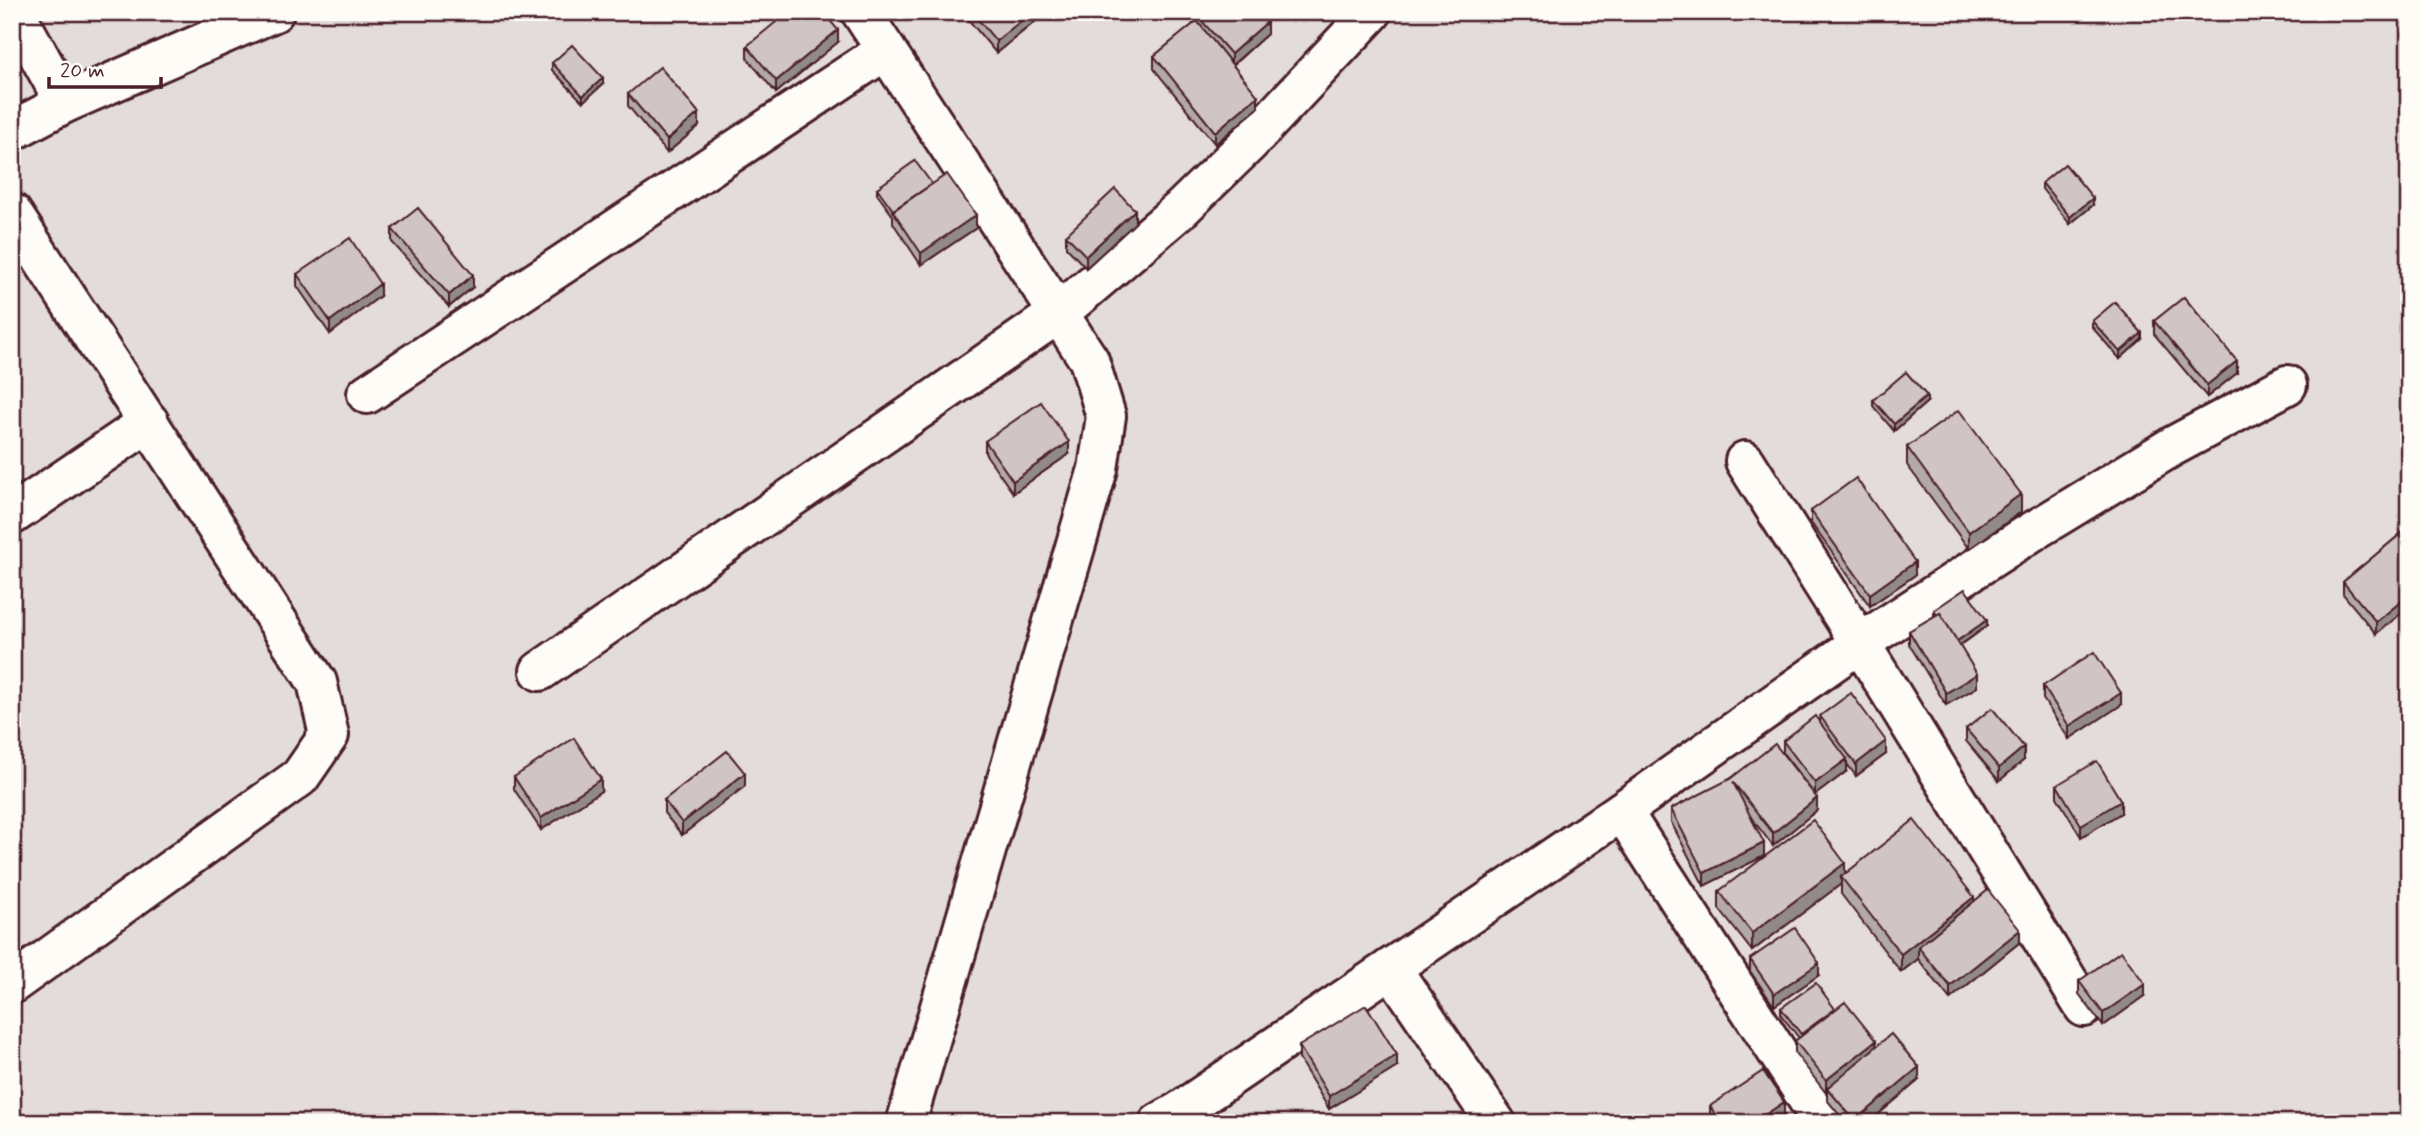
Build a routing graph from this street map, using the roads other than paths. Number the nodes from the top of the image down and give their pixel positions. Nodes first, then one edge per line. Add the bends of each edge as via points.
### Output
1 (15, 12) edge
2 (275, 12) edge
3 (861, 12) edge
4 (1372, 12) edge
5 (886, 50) junction
6 (65, 103) junction
7 (12, 131) edge
8 (12, 214) edge
9 (1059, 313) junction
10 (2287, 385) dead end
11 (367, 394) dead end
12 (149, 422) junction
13 (1745, 461) dead end
14 (12, 515) edge
15 (1860, 643) junction
16 (540, 671) dead end
17 (1622, 811) junction
18 (1391, 968) junction
19 (12, 984) edge
20 (2084, 1007) edge
21 (1176, 1119) edge
22 (906, 1123) edge
23 (1496, 1123) edge
24 (1823, 1123) edge

1 - 6 street
2 - 6 street
3 - 5 street
4 - 9 street via 1181,209
5 - 9 street
5 - 11 street
6 - 7 street
8 - 12 street
9 - 16 street
9 - 22 street via 1089,360 1106,416 1098,469
10 - 15 street via 2161,453
12 - 14 street
12 - 19 street via 317,682 329,735 300,777
13 - 15 street
15 - 17 street
15 - 20 street
17 - 18 street
17 - 24 street
18 - 21 street
18 - 23 street

